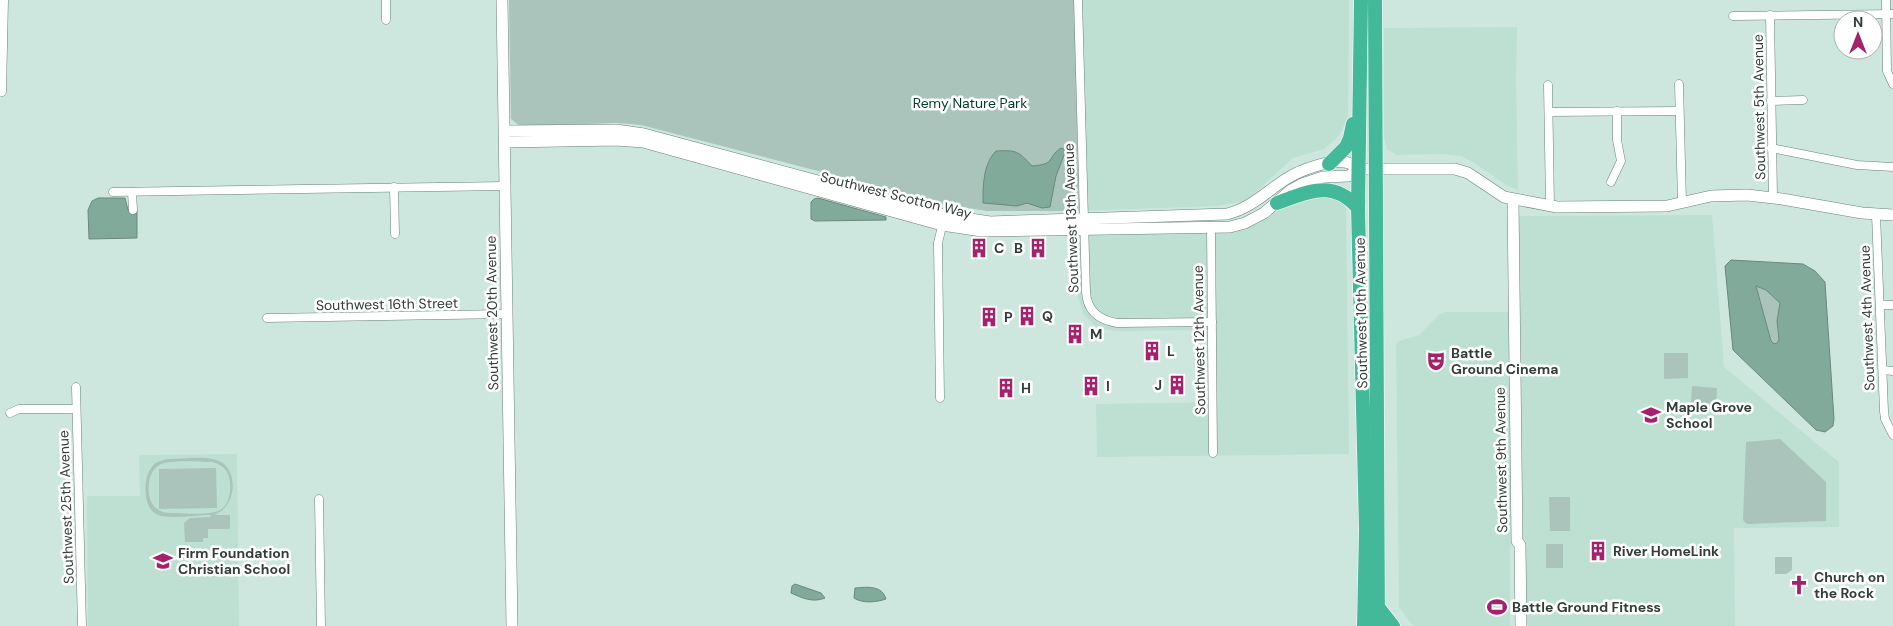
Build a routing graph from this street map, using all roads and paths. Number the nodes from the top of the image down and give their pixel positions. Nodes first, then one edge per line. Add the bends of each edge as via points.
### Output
1 (4, 0) edge
2 (386, 0) edge
3 (502, 0) edge
4 (1078, 0) edge
5 (1361, 0) edge
6 (1375, 0) edge
7 (1886, 0) edge
8 (1890, 14) edge
9 (1770, 15) junction
10 (1733, 16) dead end
11 (386, 20) dead end
12 (1679, 84) dead end
13 (1893, 84) edge
14 (1548, 85) dead end
15 (2, 92) dead end
16 (1804, 100) dead end
17 (1771, 101) junction
18 (1359, 109) junction
19 (1617, 111) junction
20 (1679, 111) junction
21 (1548, 112) junction
22 (505, 137) junction
23 (1771, 148) junction
24 (1329, 164) junction
25 (1893, 167) edge
26 (1358, 169) junction
27 (1376, 169) junction
28 (1612, 182) dead end
29 (505, 186) junction
30 (394, 187) junction
31 (114, 192) dead end
32 (132, 192) junction
33 (1773, 197) junction
34 (1513, 199) junction
35 (1277, 203) junction
36 (1682, 203) junction
37 (1550, 206) junction
38 (1358, 208) junction
39 (133, 210) dead end
40 (1876, 215) junction
41 (1893, 215) edge
42 (943, 220) junction
43 (1084, 224) junction
44 (1210, 228) junction
45 (395, 234) dead end
46 (1893, 305) edge
47 (1880, 306) junction
48 (506, 314) junction
49 (267, 318) dead end
50 (1212, 322) junction
51 (1883, 370) junction
52 (1893, 371) edge
53 (76, 387) dead end
54 (940, 398) dead end
55 (75, 409) junction
56 (10, 412) dead end
57 (1893, 435) edge
58 (1213, 453) dead end
59 (319, 499) dead end
60 (1518, 541) junction
61 (1378, 607) junction
62 (82, 626) edge
63 (321, 626) edge
64 (512, 626) edge
65 (1364, 626) edge
66 (1378, 626) edge
67 (1392, 626) edge
68 (1514, 626) edge
69 (1521, 626) edge

1 - 15 street
2 - 11 street
3 - 22 street, Southwest 20th Avenue
4 - 43 street, Southwest 13th Avenue
5 - 18 highway, Southwest 10th Avenue
6 - 27 highway, Southwest 10th Avenue
7 - 8 street
8 - 9 street
8 - 13 street via 1887,71
9 - 10 street
9 - 17 street, Southwest 5th Avenue
12 - 20 street
14 - 21 street
16 - 17 street
17 - 23 street, Southwest 5th Avenue
18 - 24 highway via 1349,142
18 - 26 highway, Southwest 10th Avenue
19 - 20 street
19 - 21 street
19 - 28 street via 1621,161
20 - 36 street
21 - 37 street
22 - 29 street, Southwest 20th Avenue
22 - 42 street, Southwest Scotton Way via 635,141 692,151
23 - 25 street via 1857,166
23 - 33 street, Southwest 5th Avenue
24 - 26 street, Southwest Scotton Way via 1349,163
24 - 43 street, Southwest Scotton Way via 1292,175 1242,210 1227,214
26 - 27 street, Southwest Scotton Way
26 - 35 street, Southwest Scotton Way via 1349,176 1323,177 1302,184
26 - 38 highway, Southwest 10th Avenue
27 - 34 street, Southwest Scotton Way via 1455,169
27 - 61 highway, Southwest 10th Avenue
29 - 30 street
29 - 48 street, Southwest 20th Avenue
30 - 32 street
30 - 45 street
31 - 32 street
32 - 39 street
33 - 36 street, Southwest Scotton Way via 1722,195
33 - 40 street, Southwest Scotton Way
34 - 37 street, Southwest Scotton Way
34 - 60 street, Southwest 9th Avenue
35 - 38 highway via 1312,192 1335,190 1347,196
35 - 44 street, Southwest Scotton Way via 1245,223
36 - 37 street, Southwest Scotton Way via 1666,206
38 - 65 highway, Southwest 10th Avenue via 1366,530
40 - 41 street, Southwest Scotton Way
40 - 47 street, Southwest 4th Avenue
42 - 43 street, Southwest Scotton Way via 982,231
42 - 54 street via 938,243
43 - 44 street, Southwest Scotton Way
43 - 50 street, Southwest 13th Avenue via 1086,300 1103,320 1117,323
44 - 50 street, Southwest 12th Avenue
46 - 47 street
47 - 51 street, Southwest 4th Avenue
48 - 49 street, Southwest 16th Street
48 - 64 street, Southwest 20th Avenue
50 - 58 street, Southwest 12th Avenue
51 - 52 street
51 - 57 street, Southwest 4th Avenue via 1885,420
53 - 55 street, Southwest 25th Avenue
55 - 56 street via 19,409
55 - 62 street, Southwest 25th Avenue
59 - 63 street
60 - 68 street, Southwest 9th Avenue via 1514,544
60 - 69 street, Southwest 9th Avenue
61 - 66 highway, Southwest 10th Avenue
61 - 67 highway

